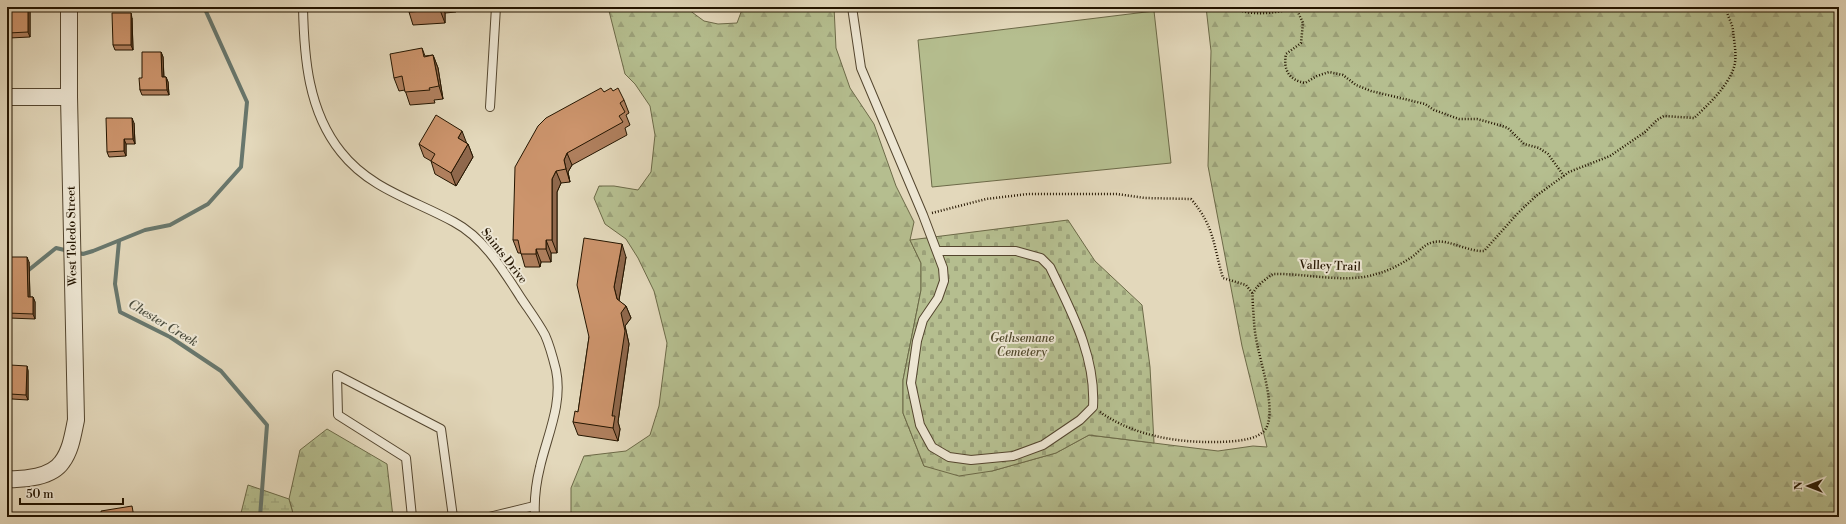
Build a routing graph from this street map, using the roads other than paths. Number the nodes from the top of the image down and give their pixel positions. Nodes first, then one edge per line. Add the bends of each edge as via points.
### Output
1 (68, 7) edge
2 (303, 7) edge
3 (496, 7) edge
4 (852, 7) edge
5 (7, 97) edge
6 (68, 97) junction
7 (490, 107) dead end
8 (937, 251) junction
9 (7, 479) edge
10 (534, 506) junction
11 (412, 517) edge
12 (453, 517) edge
13 (489, 517) edge
14 (535, 517) edge

1 - 6 street, West Toledo Street
2 - 10 lane, Saints Drive via 308,74 314,102 325,127 341,152 358,170 377,184 395,195 455,222 470,233 497,264 545,334 556,372 557,402 539,470
3 - 7 lane
4 - 8 lane via 861,68
5 - 6 street
6 - 9 street, West Toledo Street via 76,420 69,448 62,463 46,474 20,480
8 - 8 lane via 944,281 938,298 923,320 911,383 920,425 932,447 949,458 971,460 1013,456 1043,445 1080,420 1093,407 1093,380 1086,348 1050,266 1041,258 1016,251
10 - 13 lane
10 - 14 lane, Saints Drive
11 - 12 lane via 406,458 338,415 338,375 441,429

